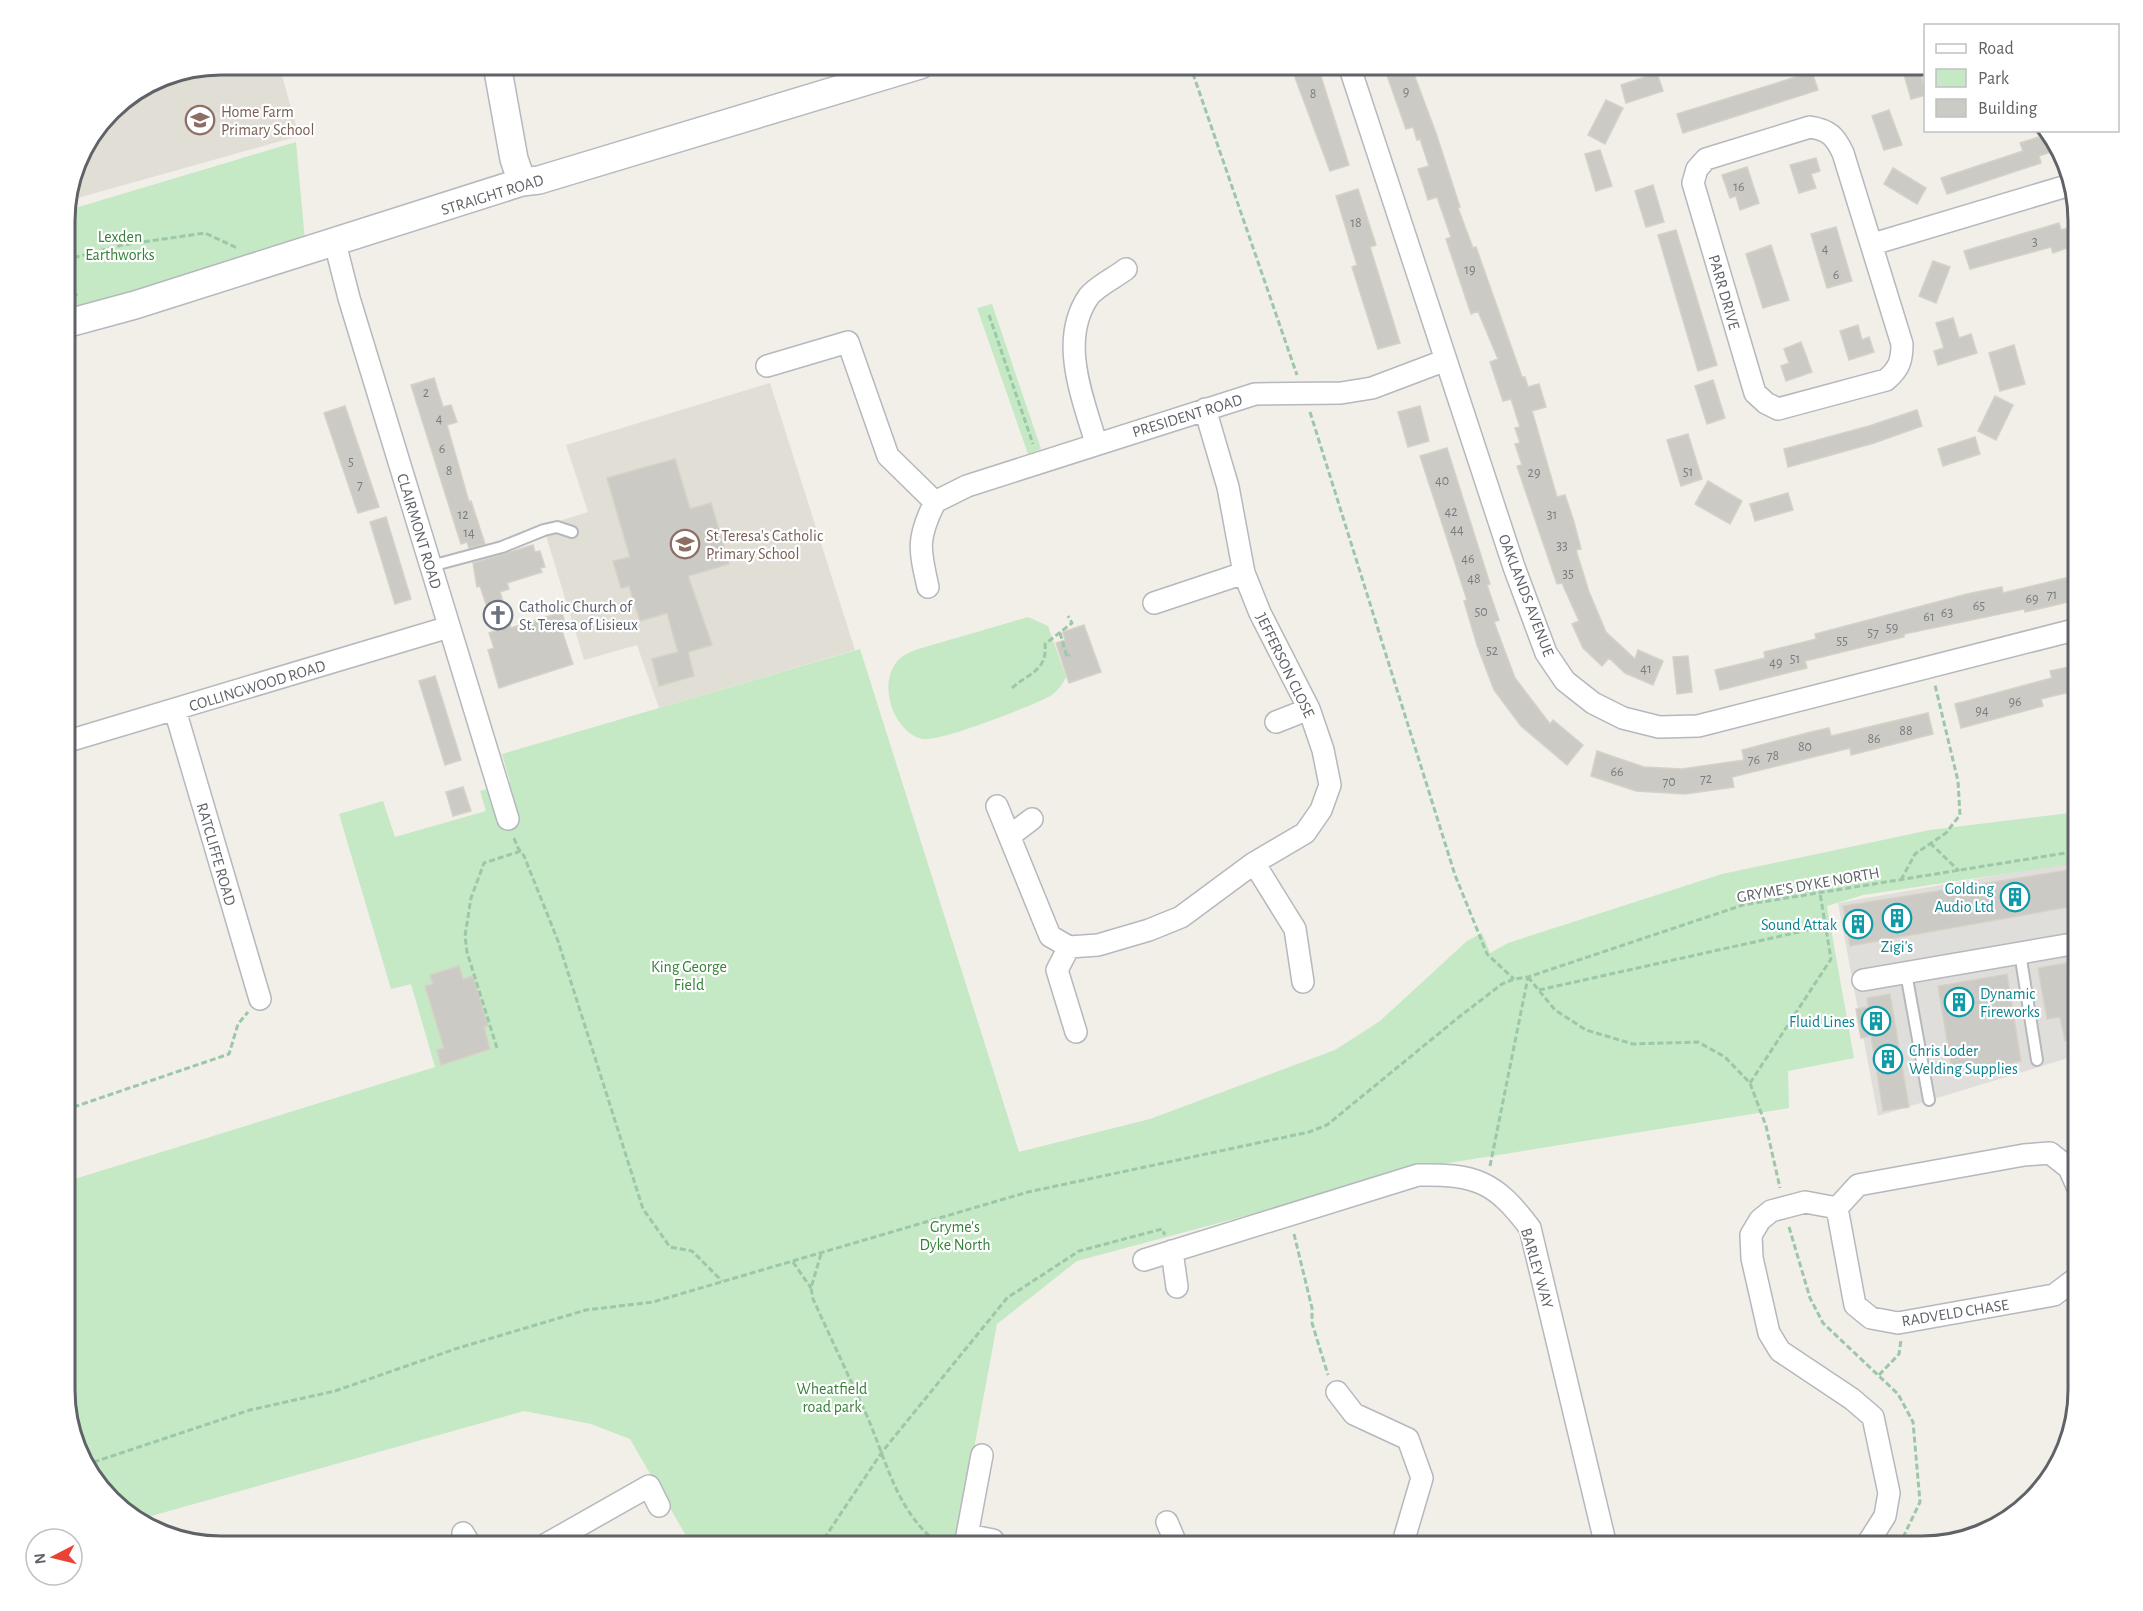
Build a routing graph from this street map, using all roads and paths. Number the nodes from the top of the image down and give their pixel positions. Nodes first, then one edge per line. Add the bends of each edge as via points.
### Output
1 (499, 75) edge
2 (876, 75) edge
3 (1194, 75) edge
4 (1353, 75) edge
5 (522, 182) junction
6 (2064, 188) edge
7 (335, 243) junction
8 (1873, 244) junction
9 (247, 252) dead end
10 (75, 257) edge
11 (1126, 269) dead end
12 (989, 315) dead end
13 (75, 321) edge
14 (1446, 360) junction
15 (767, 366) dead end
16 (1304, 394) junction
17 (1205, 409) junction
18 (1096, 443) junction
19 (1040, 462) junction
20 (934, 502) junction
21 (572, 532) dead end
22 (431, 566) junction
23 (1244, 573) junction
24 (928, 587) dead end
25 (1154, 603) dead end
26 (1068, 616) dead end
27 (449, 627) junction
28 (2068, 632) edge
29 (1060, 633) junction
30 (1070, 655) dead end
31 (1930, 666) junction
32 (1012, 688) dead end
33 (1309, 709) junction
34 (175, 710) junction
35 (1276, 722) dead end
36 (75, 739) edge
37 (998, 806) dead end
38 (508, 819) joint
39 (1032, 819) dead end
40 (1011, 835) junction
41 (1930, 843) junction
42 (521, 851) junction
43 (2068, 853) edge
44 (1254, 864) junction
45 (1959, 871) junction
46 (1901, 880) junction
47 (1820, 893) junction
48 (1826, 926) junction
49 (2068, 945) edge
50 (1069, 947) junction
51 (2020, 954) junction
52 (1906, 973) junction
53 (1528, 977) junction
54 (1514, 979) junction
55 (1863, 980) dead end
56 (1303, 982) dead end
57 (1539, 990) dead end
58 (260, 999) joint
59 (1076, 1032) dead end
60 (497, 1048) dead end
61 (2037, 1060) dead end
62 (1750, 1083) dead end
63 (1929, 1100) dead end
64 (75, 1107) edge
65 (2068, 1167) edge
66 (1486, 1184) junction
67 (1837, 1208) junction
68 (1288, 1215) junction
69 (1172, 1251) junction
70 (821, 1254) junction
71 (1144, 1260) dead end
72 (793, 1262) junction
73 (722, 1281) junction
74 (1178, 1287) dead end
75 (2068, 1287) edge
76 (811, 1288) junction
77 (1898, 1323) junction
78 (1879, 1375) dead end
79 (1337, 1392) joint
80 (882, 1452) junction
81 (982, 1455) dead end
82 (95, 1462) edge
83 (659, 1506) dead end
84 (1167, 1522) dead end
85 (561, 1536) edge
86 (826, 1536) edge
87 (927, 1536) edge
88 (967, 1536) edge
89 (1173, 1536) edge
90 (1405, 1536) edge
91 (1604, 1536) edge
92 (1873, 1536) edge

1 - 5 street
2 - 5 street, STRAIGHT ROAD via 539,180
3 - 16 path
4 - 14 street, OAKLANDS AVENUE
5 - 7 street, STRAIGHT ROAD
6 - 8 street
7 - 13 street, STRAIGHT ROAD
7 - 22 street, CLAIRMONT ROAD
8 - 8 street, PARR DRIVE via 1902,344 1902,360 1896,372 1886,380 1778,409 1755,393 1693,183 1697,168 1706,159 1810,127 1824,129 1835,137 1843,153
9 - 10 path via 205,233 122,245
11 - 18 street via 1089,296 1074,347 1076,376
12 - 19 path
14 - 16 street, PRESIDENT ROAD via 1372,387
14 - 31 street, OAKLANDS AVENUE via 1546,653 1566,681 1593,703 1623,718 1659,727 1698,726
15 - 20 street via 848,342 888,456
16 - 17 street, PRESIDENT ROAD via 1255,394
16 - 54 path via 1455,875 1487,954
17 - 18 street, PRESIDENT ROAD
17 - 23 street, JEFFERSON CLOSE via 1228,487
18 - 19 street, PRESIDENT ROAD
19 - 20 street, PRESIDENT ROAD via 967,486
20 - 24 street via 919,550
21 - 22 lane via 557,527 544,530
22 - 27 street, CLAIRMONT ROAD
23 - 25 street
23 - 33 street, JEFFERSON CLOSE
26 - 29 path via 1072,623
27 - 34 street, COLLINGWOOD ROAD
27 - 38 street, CLAIRMONT ROAD
28 - 31 street, OAKLANDS AVENUE
29 - 30 path via 1067,657
29 - 32 path via 1047,642 1037,672
31 - 41 path via 1958,781 1960,815 1946,833
33 - 35 street
33 - 44 street, JEFFERSON CLOSE via 1330,785 1321,810 1305,833
34 - 36 street, COLLINGWOOD ROAD
34 - 58 street, RATCLIFFE ROAD
37 - 40 street
38 - 42 path
39 - 40 street
40 - 50 street via 1050,936
41 - 45 path
41 - 46 path via 1915,854
42 - 60 path via 484,862 466,919 467,952
42 - 73 path via 558,941 643,1209 670,1247 692,1251
43 - 45 path, GRYME'S DYKE NORTH
44 - 50 street, JEFFERSON CLOSE via 1181,916 1098,945
44 - 56 street via 1295,929
45 - 46 path, GRYME'S DYKE NORTH
46 - 47 path, GRYME'S DYKE NORTH
47 - 48 path
47 - 53 path, GRYME'S DYKE NORTH via 1743,905
48 - 57 path
48 - 62 path via 1831,958
49 - 51 street
50 - 59 street via 1057,970
51 - 52 street
51 - 61 lane
52 - 55 street
52 - 63 lane
53 - 54 path, GRYME'S DYKE NORTH
53 - 66 path
54 - 70 path via 1459,1017 1327,1125 1310,1132 1028,1192
58 - 64 path via 238,1024 229,1054
65 - 67 street via 2050,1154 2024,1155 1858,1185
66 - 68 street, BARLEY WAY via 1454,1174 1418,1175
66 - 91 street, BARLEY WAY via 1515,1207 1530,1228
67 - 77 street, RADVELD CHASE via 1856,1305 1871,1318
67 - 92 street via 1805,1202 1784,1206 1760,1220 1751,1235 1752,1258 1769,1333 1780,1352 1852,1399 1873,1418 1889,1493 1886,1516
68 - 69 street, BARLEY WAY
68 - 79 path via 1312,1308 1312,1323
69 - 71 street, BARLEY WAY
69 - 74 street
69 - 80 path via 1162,1229 1079,1251 1007,1298
70 - 72 path
70 - 76 path
72 - 73 path
72 - 76 path
73 - 82 path via 653,1302 586,1310 455,1349 335,1391 250,1410
75 - 77 street, RADVELD CHASE via 2054,1295
76 - 80 path
77 - 78 path via 1902,1338 1899,1354
79 - 90 street via 1354,1414 1408,1439 1422,1479
80 - 86 path
80 - 87 path via 899,1500
81 - 88 street
83 - 85 street via 650,1486
84 - 89 street

